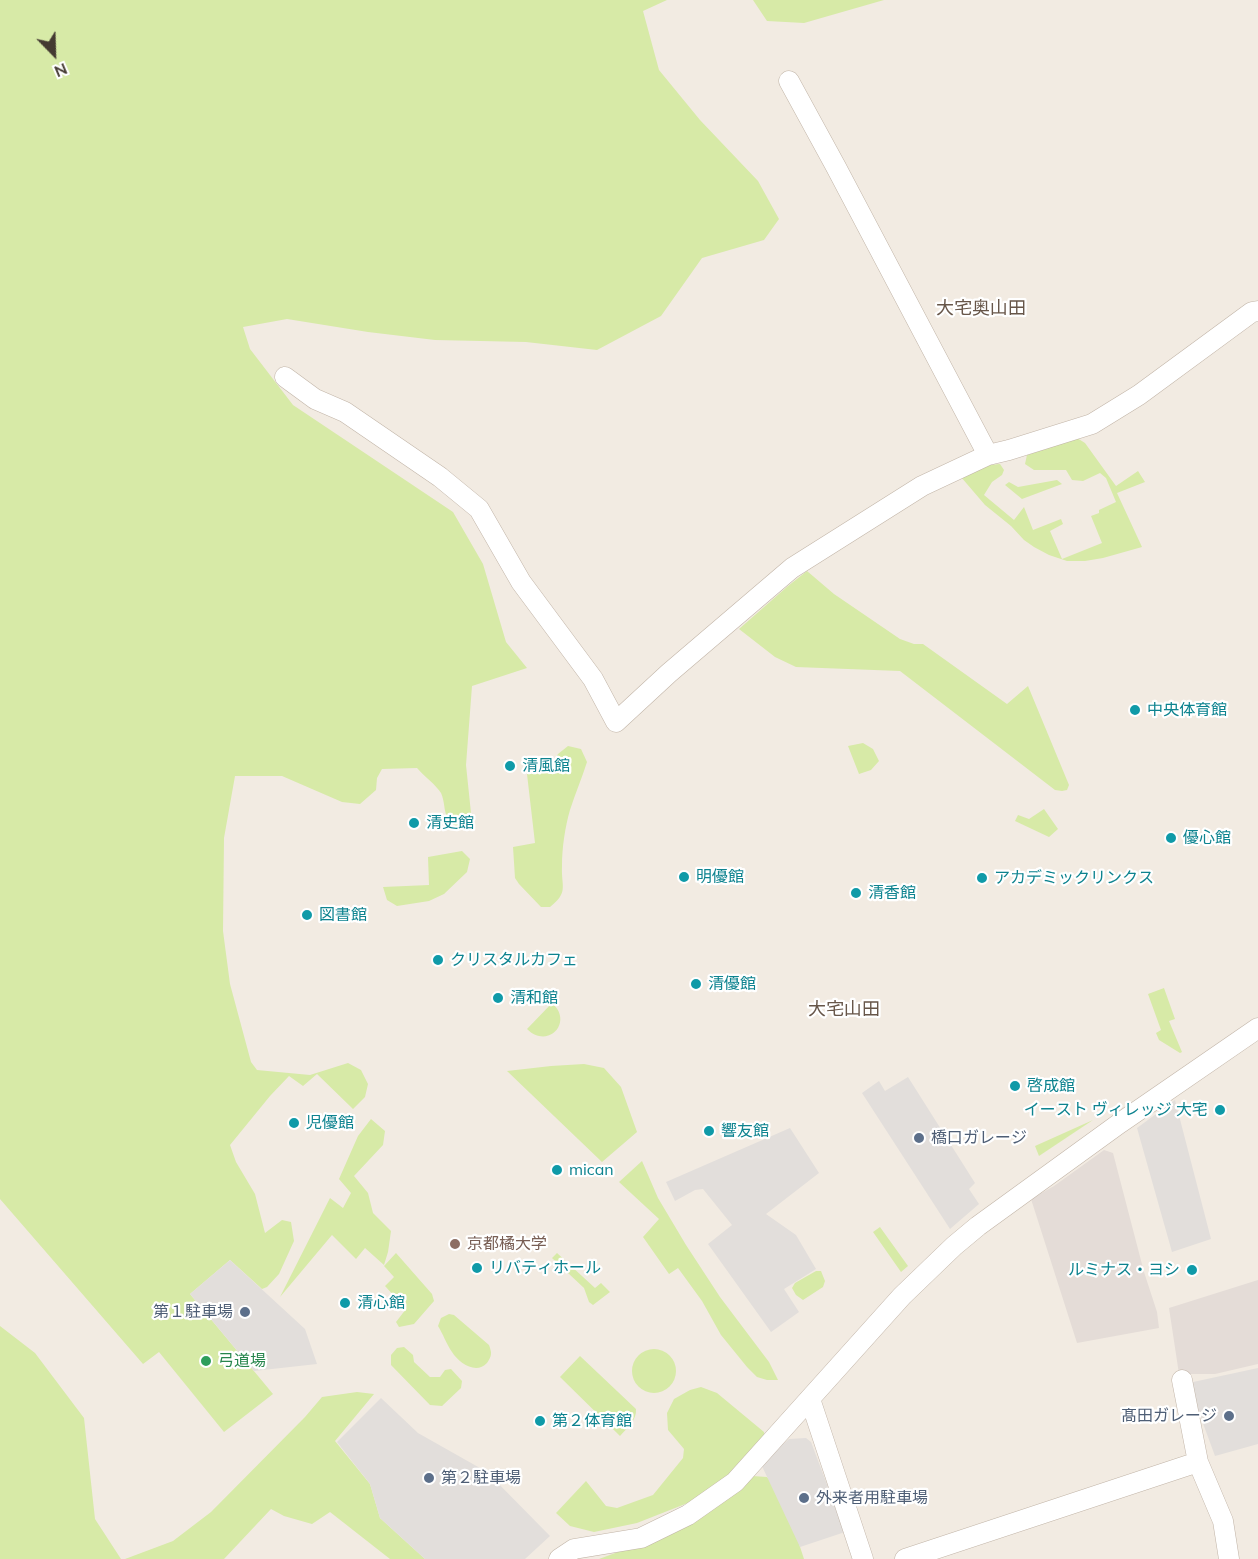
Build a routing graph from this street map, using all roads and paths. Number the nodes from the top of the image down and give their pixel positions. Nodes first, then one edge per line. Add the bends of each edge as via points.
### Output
1 (789, 81) dead end
2 (1258, 311) edge
3 (285, 377) dead end
4 (988, 455) junction
5 (1258, 1028) edge
6 (1182, 1380) dead end
7 (810, 1399) junction
8 (1198, 1462) junction
9 (559, 1559) edge
10 (863, 1559) edge
11 (905, 1559) edge
12 (1229, 1559) edge

1 - 4 street
2 - 4 street via 1092,424
3 - 4 street via 315,399 345,412 440,477 479,509 521,582 593,679 616,722 792,568 922,486
5 - 7 street via 978,1226 902,1296
6 - 8 street
7 - 9 street via 735,1482 688,1515 641,1538 574,1549
7 - 10 street
8 - 11 street
8 - 12 street via 1223,1521

